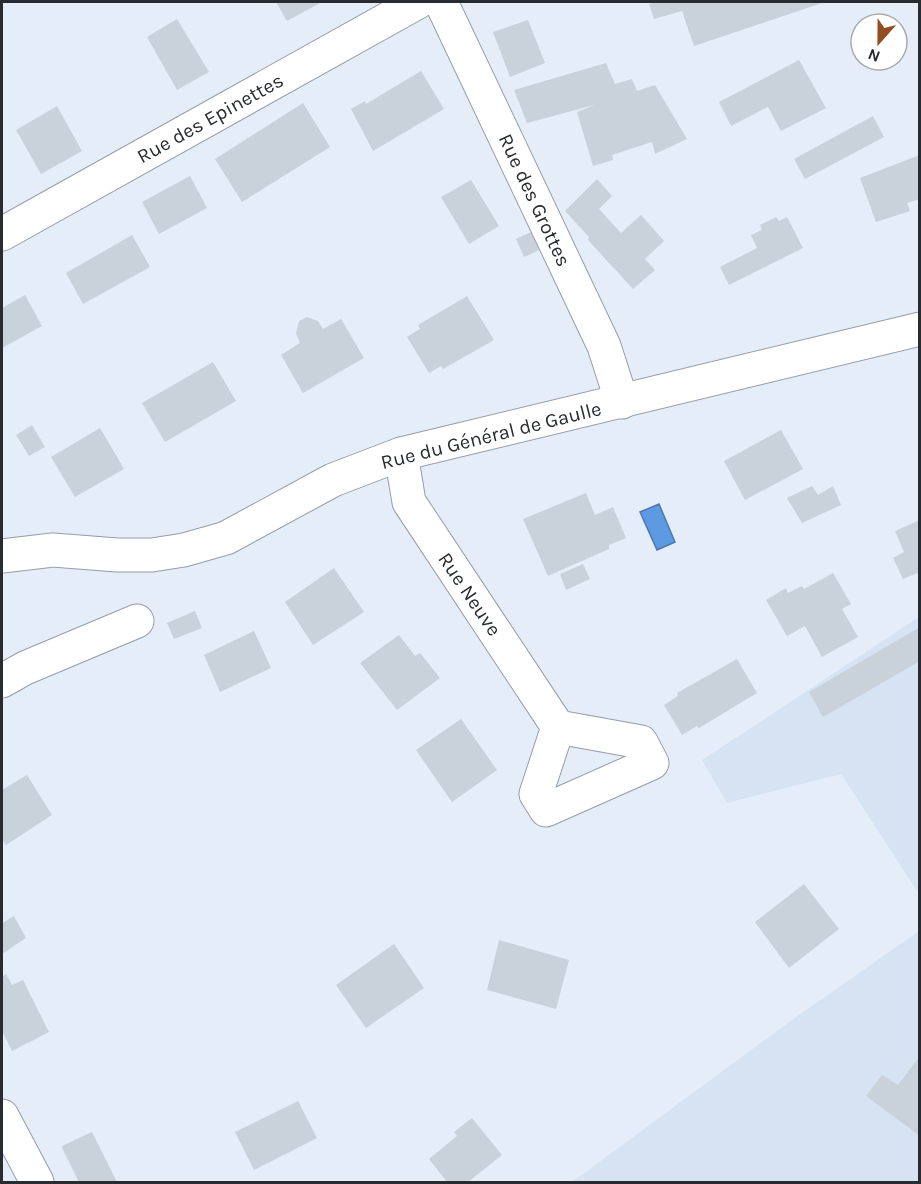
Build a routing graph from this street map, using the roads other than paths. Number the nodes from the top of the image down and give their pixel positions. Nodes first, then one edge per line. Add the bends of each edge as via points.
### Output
1 (418, 2) edge
2 (441, 2) edge
3 (2, 234) edge
4 (920, 330) edge
5 (622, 402) junction
6 (401, 454) junction
7 (2, 556) edge
8 (137, 621) dead end
9 (2, 681) edge
10 (558, 727) dead end
11 (2, 1116) edge
12 (37, 1182) edge

1 - 3 street, Rue des Epinettes
2 - 5 street, Rue des Grottes via 604,346
4 - 5 street, Rue du Général de Gaulle
5 - 6 street, Rue du Général de Gaulle
6 - 7 street, Rue du Général de Gaulle via 333,480 226,538 184,550 152,555 52,550
6 - 10 street, Rue Neuve via 409,502
8 - 9 street
11 - 12 street

